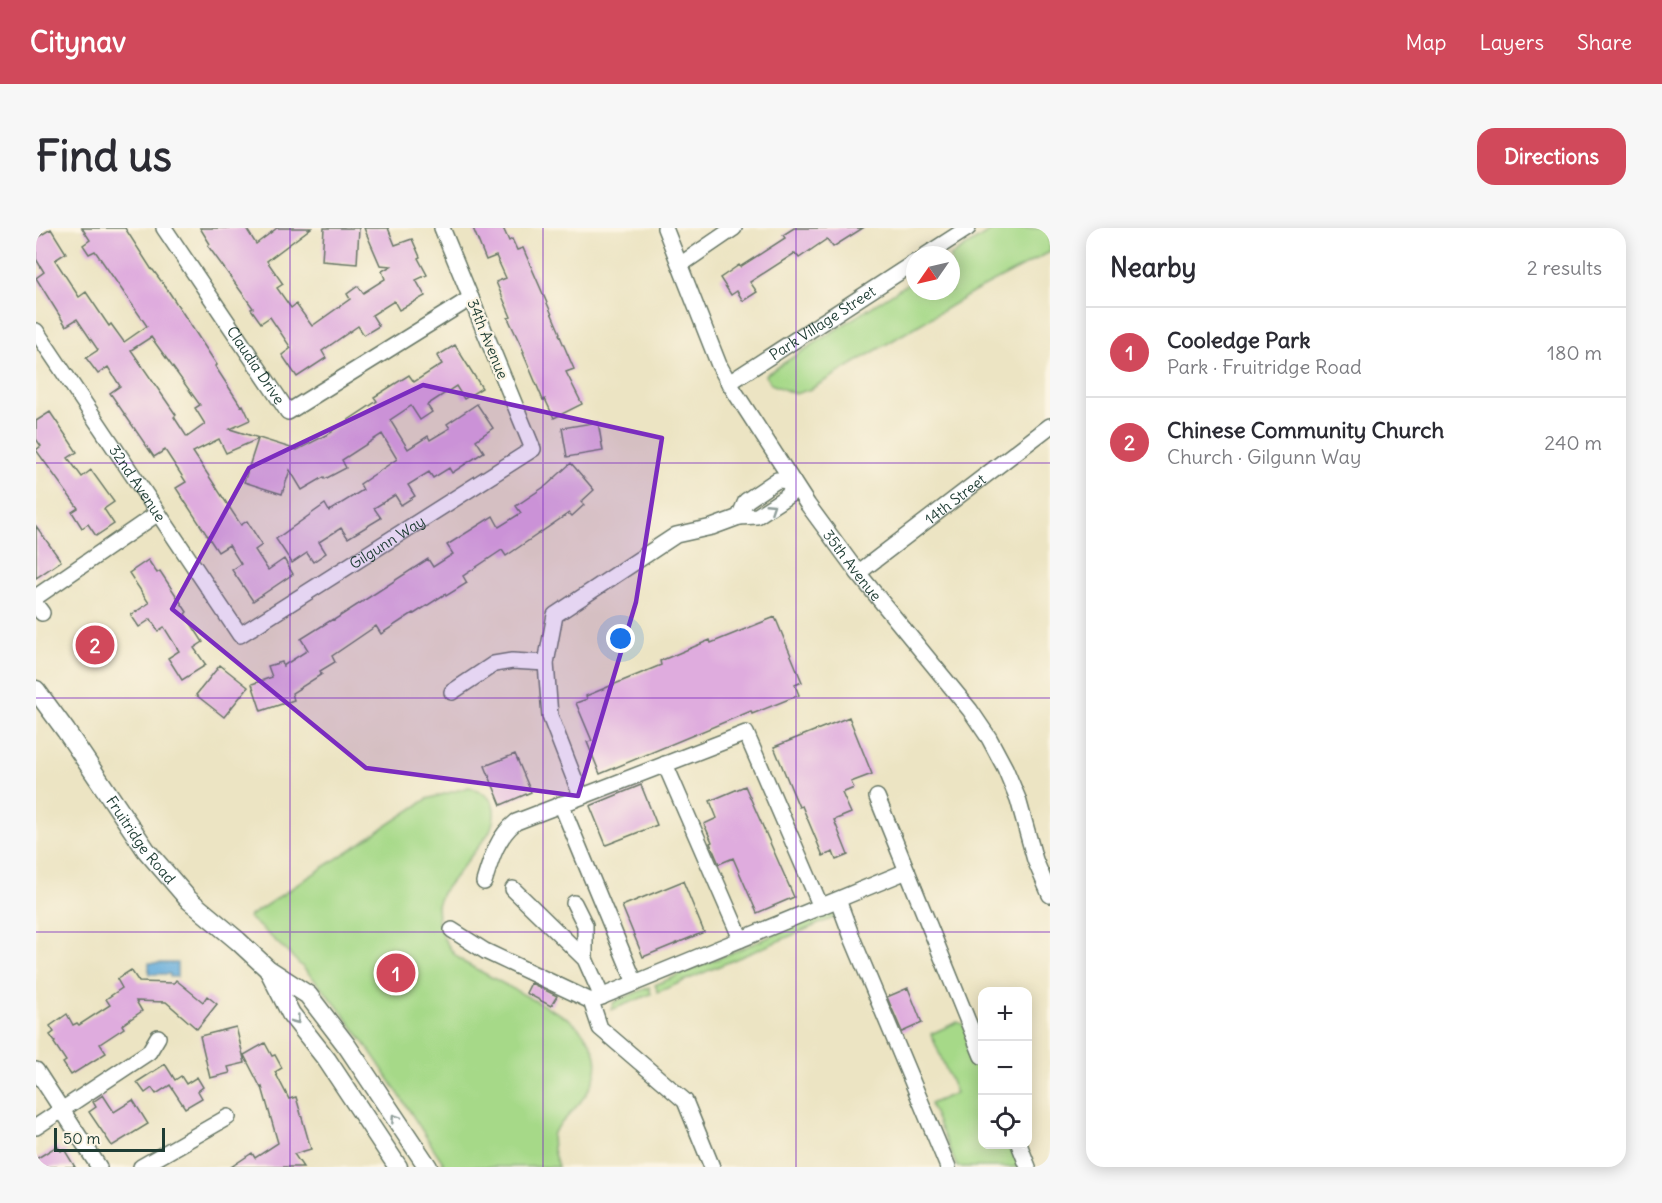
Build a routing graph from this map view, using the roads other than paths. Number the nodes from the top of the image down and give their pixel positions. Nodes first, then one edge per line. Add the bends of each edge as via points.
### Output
1 (164, 228) edge
2 (442, 228) edge
3 (665, 228) edge
4 (734, 228) edge
5 (968, 228) edge
6 (940, 246) edge
7 (680, 265) junction
8 (906, 268) edge
9 (471, 298) junction
10 (36, 331) edge
11 (729, 383) junction
12 (1050, 426) edge
13 (533, 450) joint
14 (792, 481) junction
15 (158, 513) junction
16 (858, 573) junction
17 (36, 597) edge
18 (240, 635) joint
19 (546, 663) junction
20 (36, 690) edge
21 (452, 692) dead end
22 (665, 764) junction
23 (581, 796) junction
24 (877, 797) dead end
25 (561, 804) junction
26 (907, 871) junction
27 (484, 882) dead end
28 (513, 889) dead end
29 (1050, 895) edge
30 (838, 900) junction
31 (574, 903) dead end
32 (821, 907) junction
33 (452, 930) dead end
34 (741, 939) junction
35 (585, 958) junction
36 (268, 969) junction
37 (635, 983) junction
38 (596, 999) junction
39 (158, 1037) dead end
40 (978, 1046) edge
41 (36, 1070) edge
42 (62, 1110) junction
43 (228, 1117) dead end
44 (36, 1127) edge
45 (1021, 1149) edge
46 (99, 1167) edge
47 (141, 1167) edge
48 (398, 1167) edge
49 (428, 1167) edge
50 (712, 1167) edge
51 (948, 1167) edge
52 (1028, 1167) edge

1 - 9 street, Claudia Drive via 288,412
2 - 9 street, 34th Avenue
3 - 7 street, 35th Avenue
4 - 7 street
5 - 6 street
7 - 11 street, 35th Avenue
8 - 11 street, Park Village Street
9 - 13 street, 34th Avenue
10 - 15 street, 32nd Avenue
11 - 14 street, 35th Avenue
12 - 16 street, 14th Street
13 - 18 street, Gilgunn Way
14 - 16 street, 35th Avenue
14 - 19 street via 789,495 757,516 676,535 555,615
15 - 17 street
15 - 18 street, 32nd Avenue
16 - 29 street, 35th Avenue via 989,738 1005,768
19 - 21 street via 494,664
19 - 23 street via 550,716
20 - 36 main road, Fruitridge Road via 160,868 189,900
22 - 23 street
22 - 32 street via 746,733
22 - 34 street
23 - 25 street
24 - 26 street
25 - 27 street via 527,816 507,829
25 - 37 street
26 - 30 street
26 - 40 street
28 - 35 street
30 - 32 street
30 - 51 street
31 - 35 street via 585,925
32 - 34 street
33 - 38 street via 485,951
34 - 37 street
35 - 38 street
36 -> 48 main road, Fruitridge Road via 291,1014 327,1060
49 -> 36 main road, Fruitridge Road via 308,995
37 - 38 street
38 - 50 street via 600,1028 685,1101
39 - 42 street via 149,1052
41 - 42 street
42 - 44 street
42 - 46 street
43 - 47 street
45 - 52 street

